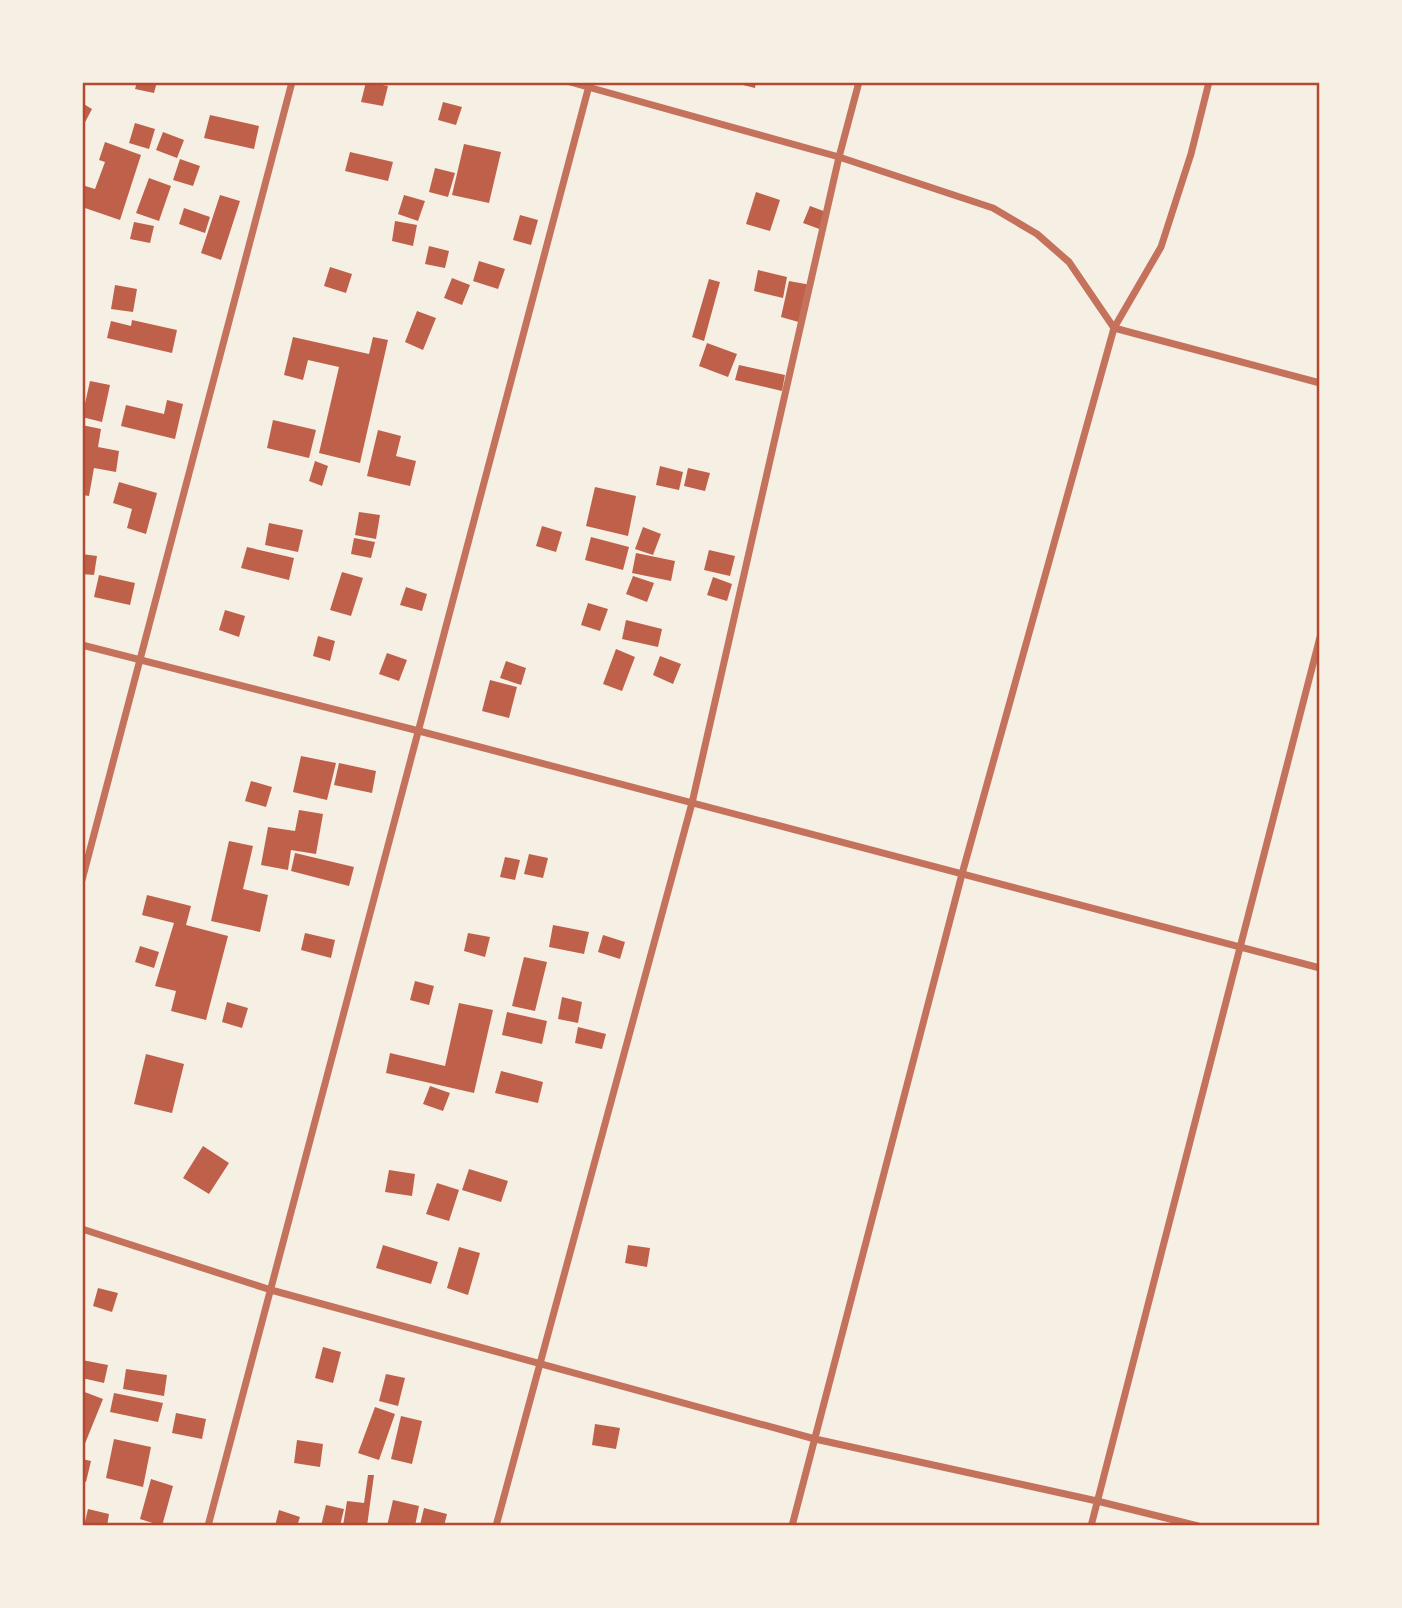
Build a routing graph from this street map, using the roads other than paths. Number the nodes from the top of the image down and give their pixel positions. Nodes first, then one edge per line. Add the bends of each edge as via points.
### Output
1 (292, 82) edge
2 (569, 82) edge
3 (859, 82) edge
4 (1209, 82) edge
5 (589, 85) edge
6 (839, 157) junction
7 (1114, 328) junction
8 (1320, 383) edge
9 (1320, 638) edge
10 (82, 645) edge
11 (140, 660) junction
12 (419, 730) junction
13 (692, 803) junction
14 (962, 874) junction
15 (82, 880) edge
16 (1241, 947) junction
17 (1320, 968) edge
18 (82, 1229) edge
19 (271, 1290) junction
20 (539, 1363) junction
21 (815, 1439) junction
22 (1097, 1501) junction
23 (208, 1526) edge
24 (496, 1526) edge
25 (792, 1526) edge
26 (1091, 1526) edge
27 (1198, 1526) edge

1 - 11 street
2 - 5 street
3 - 6 street
4 - 7 street via 1161,247
5 - 6 street
5 - 12 street
6 - 7 street via 993,208 1037,234 1069,262
6 - 13 street
7 - 8 street
7 - 14 street
9 - 16 street
10 - 11 street
11 - 12 street
11 - 15 street
12 - 13 street
12 - 19 street
13 - 14 street
13 - 20 street
14 - 16 street
14 - 21 street
16 - 17 street
16 - 22 street
18 - 19 street
19 - 20 street
19 - 23 street
20 - 21 street
20 - 24 street
21 - 22 street
21 - 25 street
22 - 26 street
22 - 27 street

